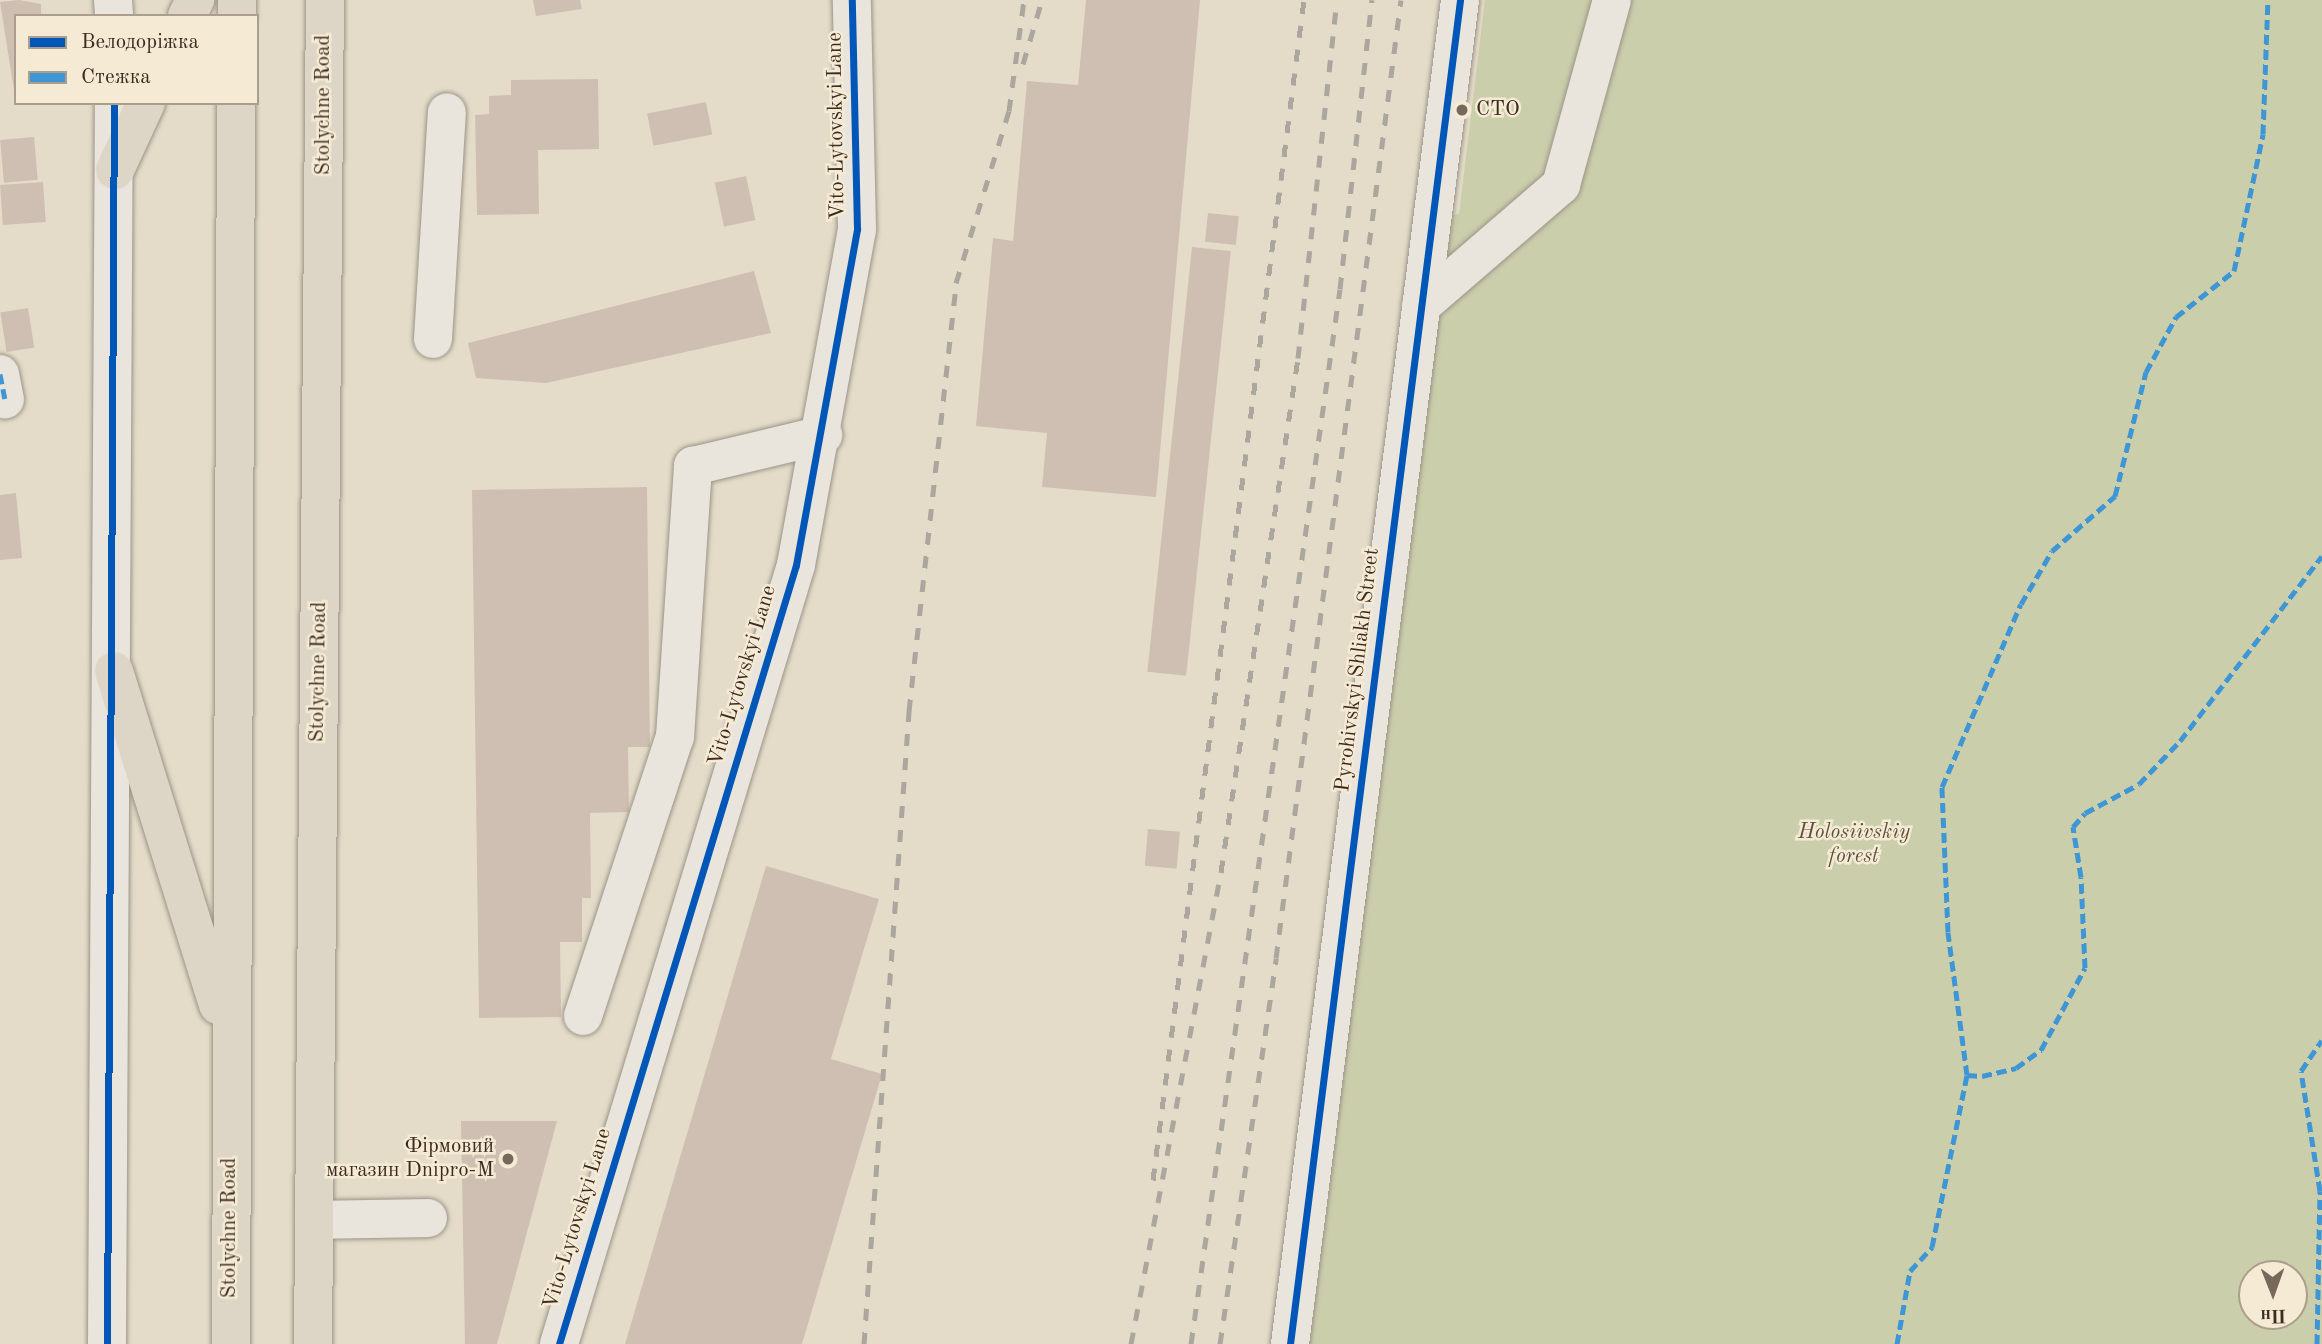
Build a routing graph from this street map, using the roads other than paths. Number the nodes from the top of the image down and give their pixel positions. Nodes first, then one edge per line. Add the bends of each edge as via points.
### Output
1 (325, 0) edge
2 (852, 0) edge
3 (1460, 0) edge
4 (1612, 0) edge
5 (114, 105) edge
6 (145, 105) edge
7 (236, 105) edge
8 (447, 112) dead end
9 (115, 170) junction
10 (1421, 306) junction
11 (433, 338) dead end
12 (823, 435) junction
13 (114, 671) junction
14 (583, 1016) dead end
15 (229, 1040) junction
16 (428, 1218) dead end
17 (314, 1220) junction
18 (107, 1344) edge
19 (231, 1344) edge
20 (313, 1344) edge
21 (559, 1344) edge
22 (1290, 1344) edge

1 - 17 highway, Stolychne Road
2 - 12 street, Vito-Lytovskyi Lane via 857,229
3 - 10 street, Pyrohivskyi Shliakh Street
4 - 10 street via 1561,185
5 - 9 street
6 - 9 highway
7 - 15 highway, Stolychne Road
8 - 11 street
9 - 13 street
10 - 22 street, Pyrohivskyi Shliakh Street
12 - 14 street via 693,466 675,737
12 - 21 street, Vito-Lytovskyi Lane via 796,565
13 - 15 highway
13 - 18 street
15 - 19 highway, Stolychne Road
16 - 17 street
17 - 20 highway, Stolychne Road

